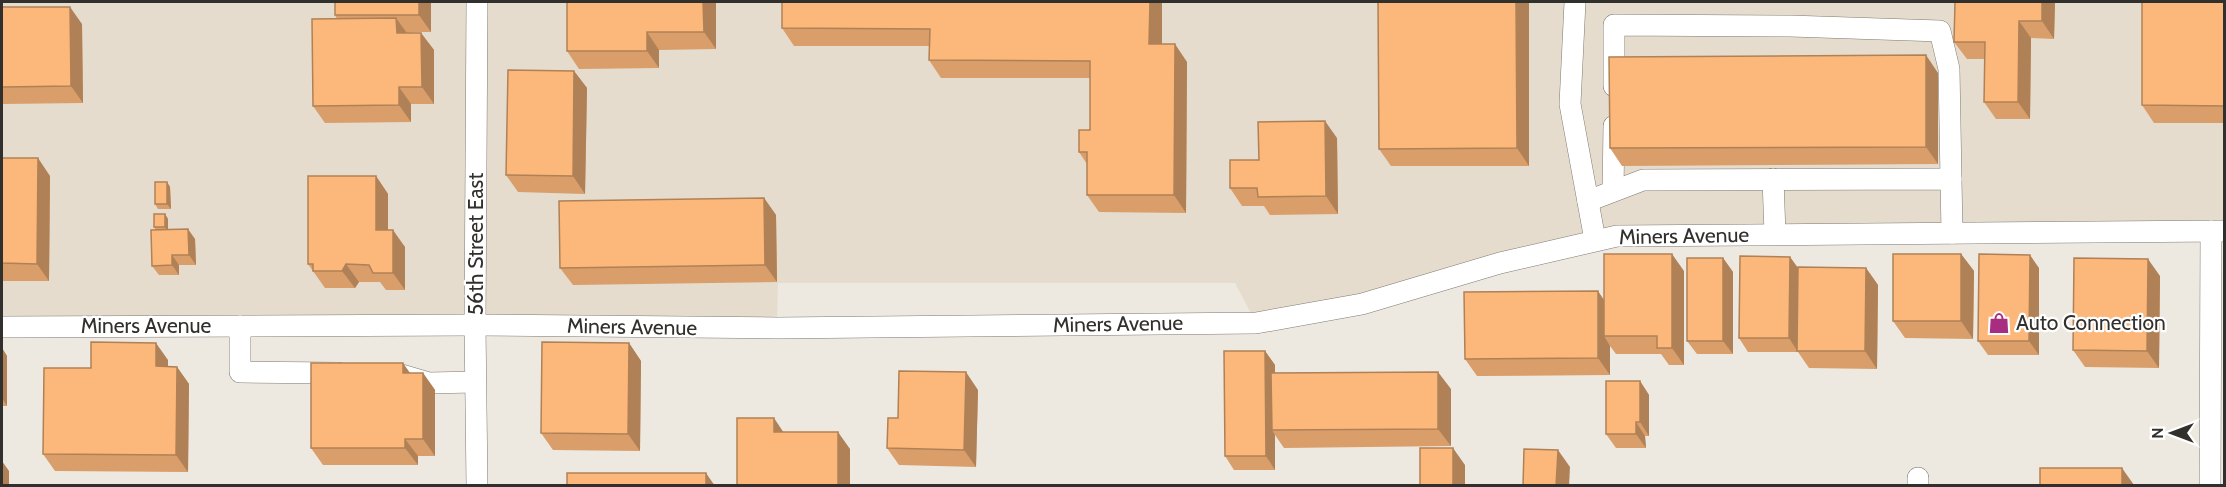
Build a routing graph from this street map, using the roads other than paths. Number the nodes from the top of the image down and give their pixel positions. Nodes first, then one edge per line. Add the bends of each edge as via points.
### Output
1 (477, 2) edge
2 (1575, 2) edge
3 (1773, 179) junction
4 (1951, 179) junction
5 (1613, 191) junction
6 (1588, 201) junction
7 (2218, 231) edge
8 (1952, 233) junction
9 (1775, 234) junction
10 (1595, 240) junction
11 (240, 326) junction
12 (475, 326) junction
13 (2, 327) edge
14 (360, 373) edge
15 (384, 373) edge
16 (475, 382) junction
17 (477, 486) edge
18 (2210, 486) edge

1 - 12 street, 56th Street East
2 - 6 street via 1570,104
3 - 4 street
3 - 5 street via 1642,180
3 - 9 street
4 - 5 street via 1949,69 1940,31 1614,25
4 - 8 street
5 - 6 street
6 - 10 street
7 - 8 street, Miners Avenue
7 - 18 street
8 - 9 street, Miners Avenue
9 - 10 street, Miners Avenue via 1617,236
10 - 12 street, Miners Avenue via 1362,304 1256,323 777,328
11 - 12 street, Miners Avenue
11 - 13 street, Miners Avenue
11 - 14 street via 240,372
12 - 16 street, 56th Street East
15 - 16 street via 429,383
16 - 17 street, 56th Street East

